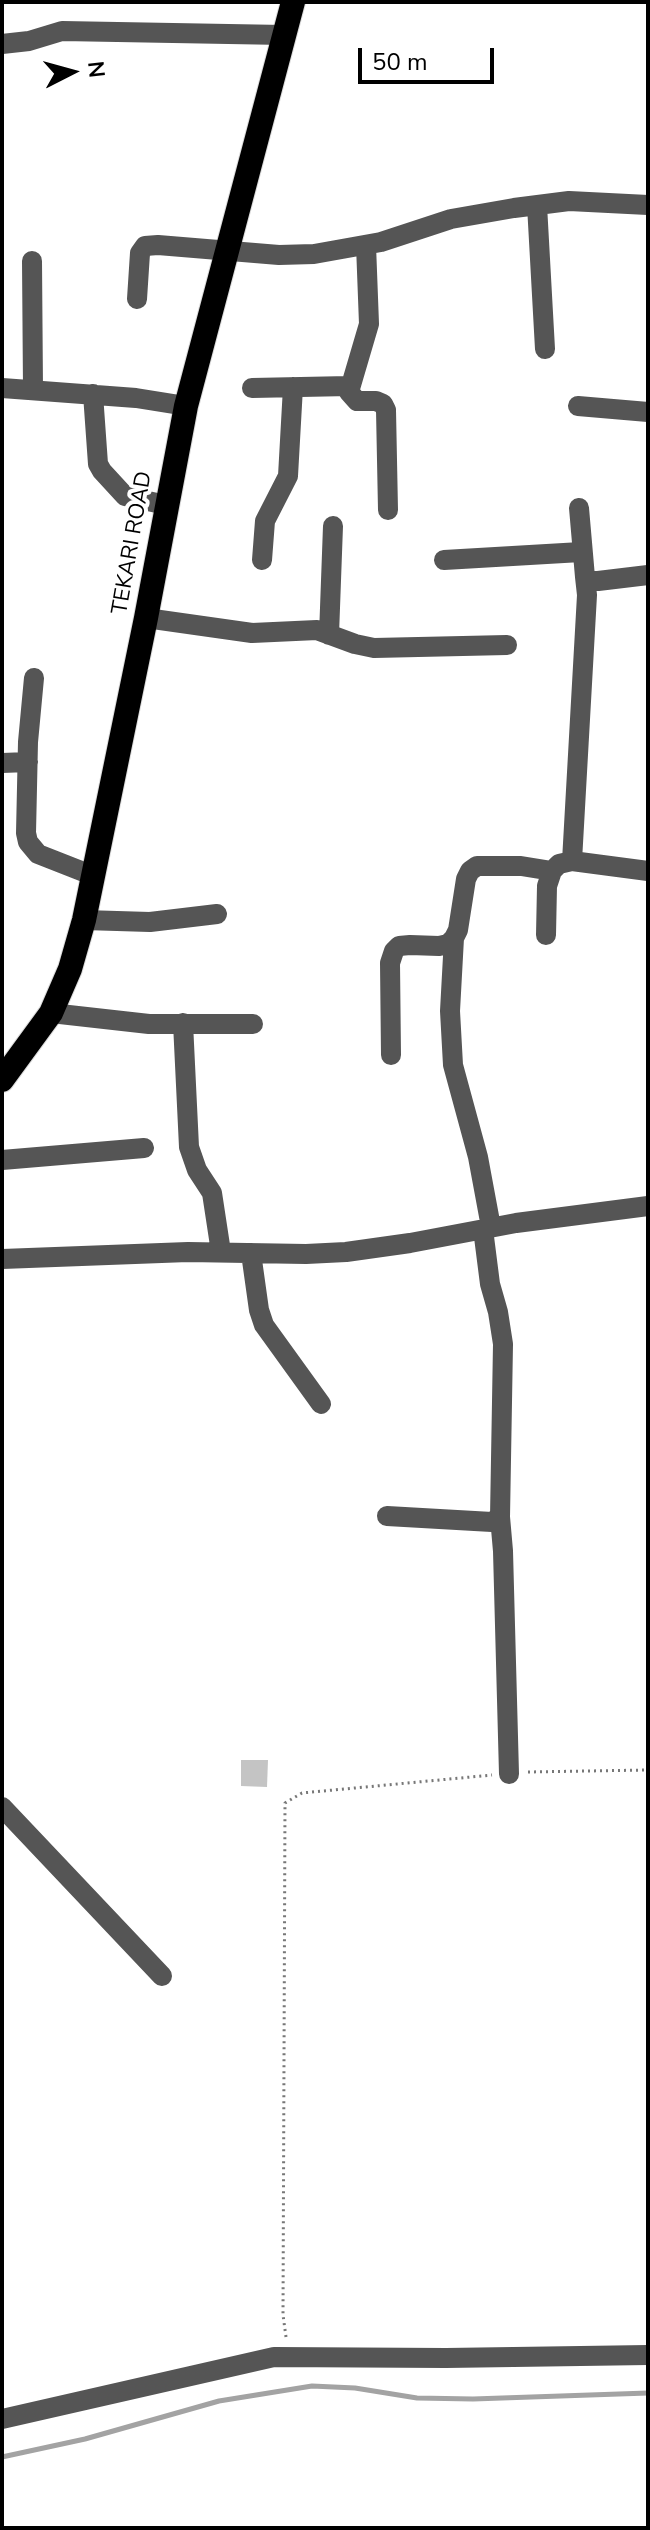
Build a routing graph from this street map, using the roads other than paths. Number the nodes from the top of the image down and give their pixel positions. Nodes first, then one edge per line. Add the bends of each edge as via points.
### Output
1 (293, 2) edge
2 (284, 35) junction
3 (2, 44) edge
4 (537, 205) junction
5 (648, 205) edge
6 (366, 245) junction
7 (228, 251) junction
8 (32, 261) dead end
9 (137, 299) dead end
10 (545, 349) dead end
11 (349, 386) junction
12 (293, 387) junction
13 (2, 388) edge
14 (252, 388) dead end
15 (33, 389) junction
16 (93, 394) junction
17 (186, 406) junction
18 (578, 406) dead end
19 (648, 412) edge
20 (166, 505) junction
21 (579, 508) dead end
22 (388, 510) dead end
23 (333, 526) dead end
24 (581, 552) junction
25 (262, 560) dead end
26 (444, 560) dead end
27 (648, 575) edge
28 (585, 577) junction
29 (146, 618) junction
30 (329, 635) junction
31 (507, 645) dead end
32 (34, 678) dead end
33 (28, 762) junction
34 (2, 763) edge
35 (572, 861) junction
36 (552, 871) junction
37 (648, 871) edge
38 (94, 876) junction
39 (217, 914) dead end
40 (84, 920) junction
41 (546, 935) dead end
42 (454, 938) junction
43 (51, 1013) junction
44 (183, 1023) junction
45 (253, 1024) dead end
46 (391, 1055) dead end
47 (2, 1080) edge
48 (144, 1148) dead end
49 (2, 1160) edge
50 (648, 1206) edge
51 (487, 1228) junction
52 (221, 1252) junction
53 (251, 1253) junction
54 (2, 1259) edge
55 (321, 1404) dead end
56 (387, 1516) dead end
57 (500, 1517) junction
58 (509, 1774) road end
59 (2, 1807) edge
60 (162, 1976) dead end
61 (648, 2355) edge
62 (2, 2419) edge

1 - 2 highway, TEKARI ROAD
2 - 3 street via 62,31
2 - 7 highway, TEKARI ROAD
4 - 5 street
4 - 6 street via 451,219
4 - 10 street
6 - 7 street via 314,254
6 - 11 street via 369,324
7 - 9 street via 145,246
7 - 17 highway, TEKARI ROAD
8 - 15 street
11 - 12 street
11 - 22 street via 352,398 376,401 386,410
12 - 14 street
12 - 25 street via 288,476 265,521
13 - 15 street
15 - 16 street
16 - 17 street
16 - 20 street via 102,471 125,496
17 - 20 highway, TEKARI ROAD
18 - 19 street
20 - 29 highway, TEKARI ROAD
21 - 24 street
23 - 30 street
24 - 26 street
24 - 28 street
27 - 28 street via 598,581
28 - 35 street
29 - 30 street via 240,632 309,629
29 - 38 highway, TEKARI ROAD
30 - 31 street via 374,648
32 - 33 street
33 - 34 street
33 - 38 street via 26,833 32,849
35 - 36 street
35 - 37 street
36 - 41 street
36 - 42 street via 477,866 466,879
38 - 40 highway, TEKARI ROAD
39 - 40 street via 150,922
40 - 43 highway, TEKARI ROAD
42 - 46 street via 439,946 399,946 394,951
42 - 51 street via 453,1065 478,1157
43 - 44 street
43 - 47 highway, TEKARI ROAD
44 - 45 street
44 - 52 street via 189,1147 212,1193
48 - 49 street
50 - 51 street
51 - 53 street via 346,1252
51 - 57 street via 490,1284 503,1344
52 - 53 street
52 - 54 street
53 - 55 street via 264,1325
56 - 57 street via 492,1522
57 - 58 street
59 - 60 street
61 - 62 street via 274,2357

